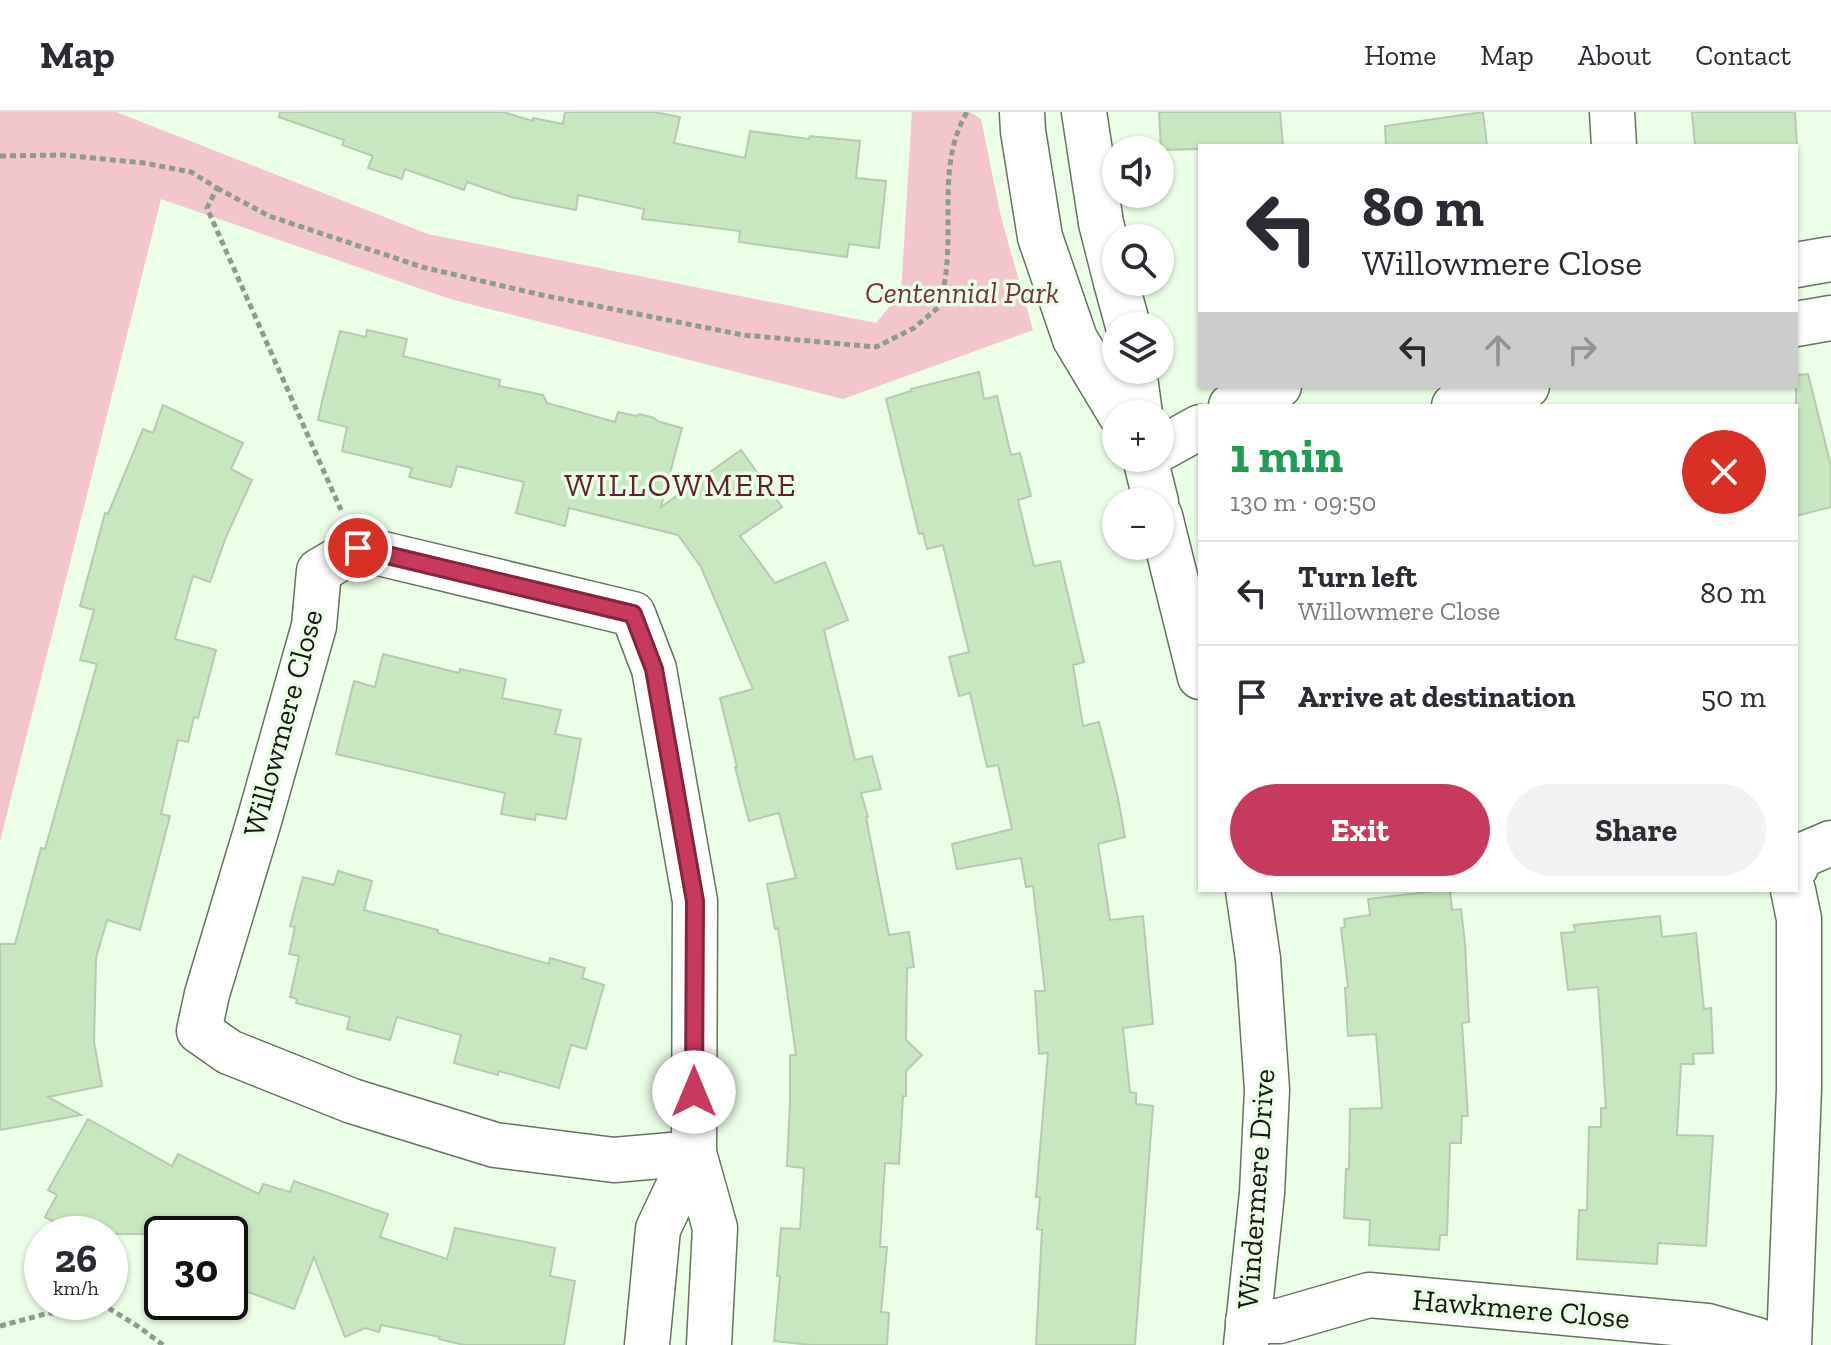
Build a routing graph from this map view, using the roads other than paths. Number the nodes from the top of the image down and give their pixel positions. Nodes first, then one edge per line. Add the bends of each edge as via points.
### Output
1 (1022, 112) edge
2 (1084, 112) edge
3 (1612, 112) edge
4 (1614, 144) edge
5 (1102, 227) edge
6 (1831, 259) edge
7 (1798, 265) edge
8 (1831, 318) edge
9 (1798, 324) edge
10 (1270, 388) edge
11 (1520, 388) edge
12 (1112, 400) edge
13 (1234, 404) edge
14 (1461, 404) edge
15 (1198, 428) edge
16 (1174, 441) edge
17 (1174, 458) edge
18 (1198, 459) edge
19 (1171, 560) edge
20 (1198, 669) edge
21 (1831, 843) edge
22 (1798, 857) edge
23 (1248, 892) edge
24 (1793, 892) edge
25 (694, 1153) junction
26 (1258, 1329) edge
27 (647, 1345) edge
28 (709, 1345) edge
29 (1324, 1345) edge
30 (1763, 1345) edge
31 (1789, 1345) edge

1 - 12 street via 1040,237 1075,339
2 - 5 street
3 - 4 street
6 - 7 street
8 - 9 street
10 - 13 street
11 - 14 street
15 - 16 street
17 - 18 street
19 - 20 street
21 - 22 street
23 - 26 street, Windermere Drive via 1267,1090
24 - 31 street via 1799,919 1799,1089
25 - 25 street, Willowmere Close via 695,901 654,669 633,614 358,548 319,571 314,626 199,1031 229,1052 352,1101 495,1145 614,1160
25 - 27 street via 658,1229
25 - 28 street via 715,1228
26 - 29 street
26 - 30 street, Hawkmere Close via 1369,1295 1707,1326

